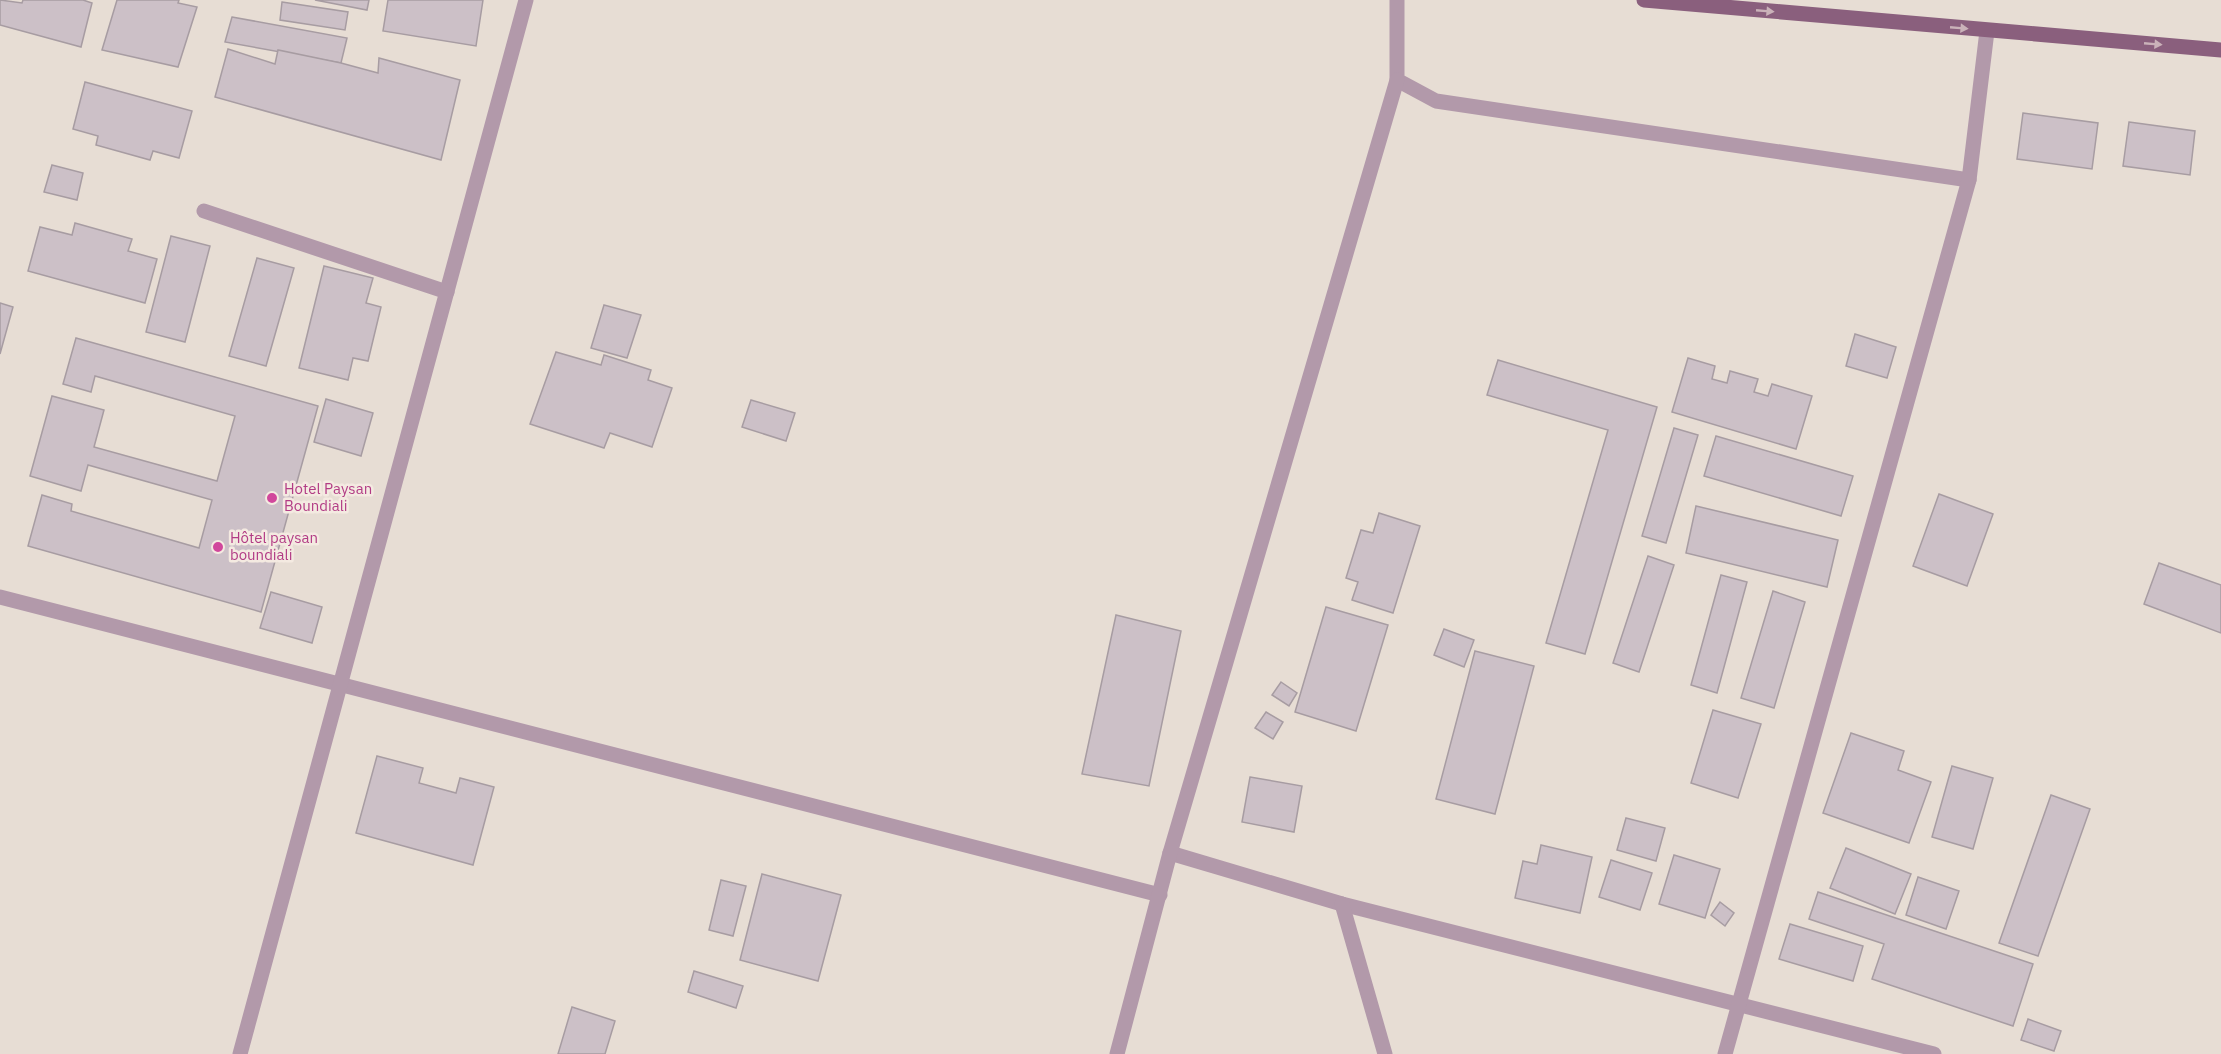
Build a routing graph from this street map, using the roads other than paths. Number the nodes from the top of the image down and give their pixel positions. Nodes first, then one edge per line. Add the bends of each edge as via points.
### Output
1 (526, 0) edge
2 (1397, 0) edge
3 (1644, 0) edge
4 (1987, 31) junction
5 (2221, 50) edge
6 (1397, 80) junction
7 (1969, 180) junction
8 (204, 211) dead end
9 (447, 292) junction
10 (0, 597) edge
11 (341, 684) junction
12 (1170, 853) junction
13 (1160, 895) junction
14 (1342, 904) junction
15 (1739, 1005) junction
16 (240, 1054) edge
17 (1117, 1054) edge
18 (1385, 1054) edge
19 (1725, 1054) edge
20 (1934, 1054) edge

1 - 9 street
2 - 6 street
3 -> 4 main road
4 -> 5 main road
4 - 7 street
6 - 7 street via 1436,101
6 - 12 street
7 - 15 street
8 - 9 street
9 - 11 street
10 - 11 street
11 - 13 street
11 - 16 street
12 - 13 street
12 - 14 street
13 - 17 street
14 - 15 street
14 - 18 street
15 - 19 street
15 - 20 street

